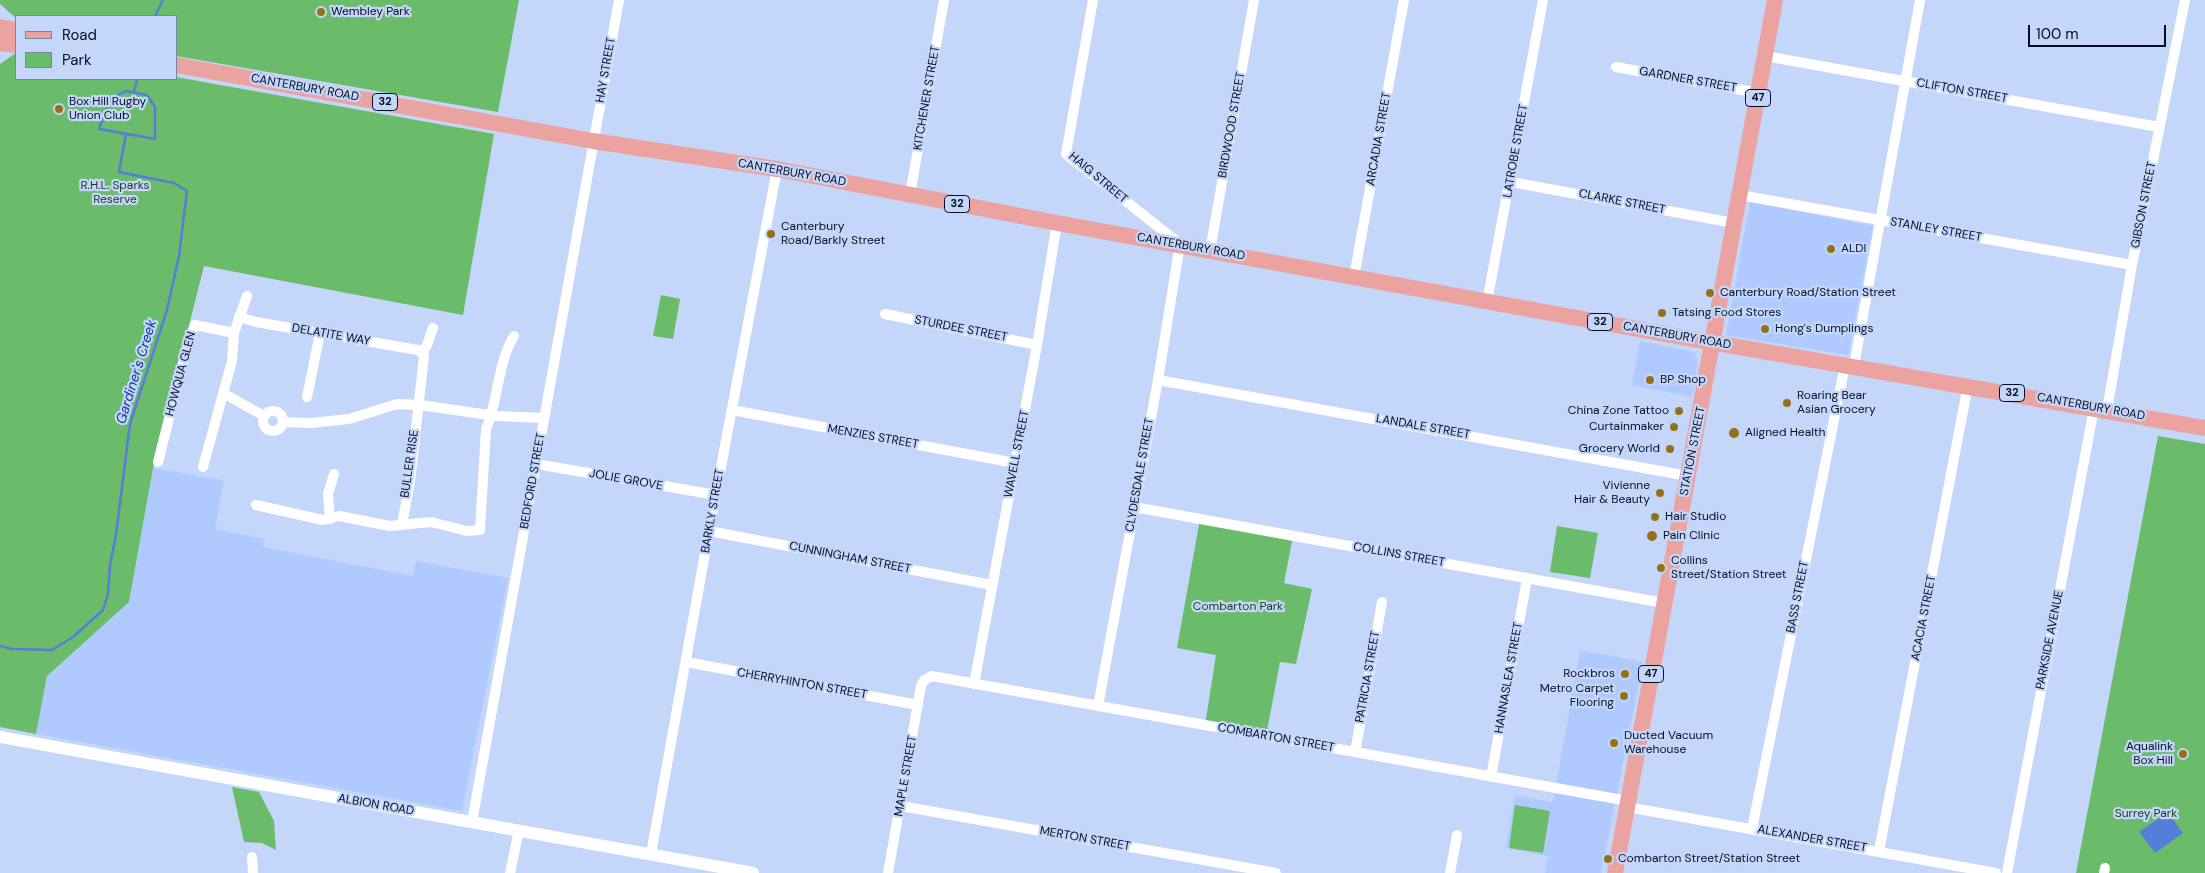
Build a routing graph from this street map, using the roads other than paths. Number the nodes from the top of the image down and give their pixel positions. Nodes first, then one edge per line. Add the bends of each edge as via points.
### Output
1 (619, 0) edge
2 (944, 0) edge
3 (1093, 0) edge
4 (1254, 0) edge
5 (1404, 0) edge
6 (1543, 0) edge
7 (1776, 0) edge
8 (1920, 0) edge
9 (2185, 0) edge
10 (1765, 56) junction
11 (178, 65) edge
12 (1616, 67) dead end
13 (1904, 80) junction
14 (1759, 93) junction
15 (2159, 127) junction
16 (593, 141) junction
17 (777, 169) junction
18 (1510, 182) junction
19 (910, 195) junction
20 (1740, 195) junction
21 (1880, 221) junction
22 (1057, 223) junction
23 (1734, 223) junction
24 (1180, 244) junction
25 (1210, 250) junction
26 (2132, 265) junction
27 (1354, 277) junction
28 (248, 296) dead end
29 (1487, 302) junction
30 (885, 314) dead end
31 (239, 317) junction
32 (433, 328) dead end
33 (320, 333) junction
34 (234, 334) junction
35 (514, 336) dead end
36 (1712, 343) junction
37 (1037, 344) junction
38 (422, 353) junction
39 (1849, 366) junction
40 (1158, 380) junction
41 (1968, 386) junction
42 (223, 393) junction
43 (307, 397) dead end
44 (418, 404) junction
45 (2100, 409) junction
46 (732, 410) junction
47 (264, 416) junction
48 (492, 416) junction
49 (544, 418) junction
50 (283, 422) junction
51 (2205, 428) edge
52 (158, 462) dead end
53 (1015, 463) junction
54 (536, 464) junction
55 (203, 467) dead end
56 (334, 474) dead end
57 (1688, 476) junction
58 (716, 495) junction
59 (256, 505) dead end
60 (1134, 508) junction
61 (330, 519) junction
62 (402, 524) junction
63 (709, 531) junction
64 (1527, 578) junction
65 (992, 585) junction
66 (1382, 602) dead end
67 (1664, 604) junction
68 (686, 662) junction
69 (924, 680) joint
70 (974, 684) junction
71 (918, 705) junction
72 (1098, 706) junction
73 (0, 737) edge
74 (1355, 752) junction
75 (1491, 777) junction
76 (1627, 804) junction
77 (901, 806) junction
78 (472, 822) junction
79 (1752, 828) junction
80 (519, 830) junction
81 (1457, 835) dead end
82 (1879, 851) junction
83 (651, 854) junction
84 (252, 857) dead end
85 (710, 869) edge
86 (253, 873) edge
87 (510, 873) edge
88 (753, 873) edge
89 (888, 873) edge
90 (1271, 873) edge
91 (1450, 873) edge
92 (1615, 873) edge
93 (1996, 873) edge
94 (2007, 873) edge

1 - 16 street, HAY STREET
2 - 19 street, KITCHENER STREET
3 - 24 street, HAIG STREET via 1066,154
4 - 25 street, BIRDWOOD STREET
5 - 27 street, ARCADIA STREET
6 - 18 street, LATROBE STREET
7 - 10 main road, STATION STREET / 47
8 - 13 street, BASS STREET
9 - 15 street, GIBSON STREET
10 - 13 street, CLIFTON STREET
10 - 14 main road, STATION STREET / 47
11 - 16 main road, CANTERBURY ROAD / 32
12 - 14 street, GARDNER STREET
13 - 15 street, CLIFTON STREET
13 - 21 street, BASS STREET
14 - 20 main road, STATION STREET / 47
15 - 26 street, GIBSON STREET
16 - 17 main road, CANTERBURY ROAD / 32
16 - 49 street, BEDFORD STREET
17 - 19 main road, CANTERBURY ROAD / 32
17 - 46 street, BARKLY STREET
18 - 23 street, CLARKE STREET
18 - 29 street, LATROBE STREET
19 - 22 main road, CANTERBURY ROAD / 32
20 - 21 street, STANLEY STREET
20 - 23 main road, STATION STREET / 47
21 - 26 street, STANLEY STREET
21 - 39 street, BASS STREET
22 - 24 main road, CANTERBURY ROAD / 32
22 - 37 street, WAVELL STREET
23 - 36 main road, STATION STREET / 47
24 - 25 main road, CANTERBURY ROAD / 32
24 - 40 street, CLYDESDALE STREET
25 - 27 main road, CANTERBURY ROAD / 32
26 - 45 street, GIBSON STREET
27 - 29 main road, CANTERBURY ROAD / 32
28 - 31 street
29 - 36 main road, CANTERBURY ROAD / 32
30 - 37 street, STURDEE STREET
31 - 33 street, DELATITE WAY
31 - 34 street
32 - 38 street
33 - 38 street, DELATITE WAY
33 - 43 street
34 - 42 street via 232,361
34 - 52 street, HOWQUA GLEN via 195,325
35 - 48 street via 506,349
36 - 39 main road, CANTERBURY ROAD / 32
36 - 57 main road, STATION STREET / 47
37 - 53 street, WAVELL STREET
38 - 44 street, BULLER RISE via 424,370
39 - 41 main road, CANTERBURY ROAD / 32
39 - 79 street, BASS STREET
40 - 57 street, LANDALE STREET
40 - 60 street, CLYDESDALE STREET
41 - 45 main road, CANTERBURY ROAD / 32
41 - 82 street, ACACIA STREET
42 - 47 street
42 - 55 street
44 - 48 street
44 - 50 street via 397,404 349,419
44 - 62 street, BULLER RISE
45 - 51 main road, CANTERBURY ROAD / 32
45 - 94 street, PARKSIDE AVENUE
46 - 53 street, MENZIES STREET
46 - 58 street, BARKLY STREET
47 - 50 street via 277,412
47 - 50 street via 264,424 270,431 280,428
48 - 49 street
48 - 62 street via 486,429 480,530 467,531 431,522
49 - 54 street, BEDFORD STREET
53 - 65 street, WAVELL STREET
54 - 58 street, JOLIE GROVE
54 - 78 street, BEDFORD STREET
56 - 61 street via 328,494
57 - 67 main road, STATION STREET / 47
58 - 63 street, BARKLY STREET
59 - 61 street
60 - 64 street, COLLINS STREET
60 - 72 street, CLYDESDALE STREET
61 - 62 street via 339,516 390,526
63 - 65 street, CUNNINGHAM STREET
63 - 68 street, BARKLY STREET
64 - 67 street, COLLINS STREET
64 - 75 street, HANNASLEA STREET
65 - 70 street, WAVELL STREET
66 - 74 street, PATRICIA STREET
67 - 76 main road, STATION STREET / 47
68 - 71 street, CHERRYHINTON STREET
68 - 83 street, BARKLY STREET
69 - 70 street, COMBARTON STREET via 932,676
69 - 71 street, MAPLE STREET
70 - 72 street, COMBARTON STREET
71 - 77 street, MAPLE STREET
72 - 74 street, COMBARTON STREET
73 - 78 street, ALBION ROAD
74 - 75 street, COMBARTON STREET
75 - 76 street, COMBARTON STREET
76 - 79 street, ALEXANDER STREET
76 - 92 main road, STATION STREET / 47
77 - 89 street, MAPLE STREET
77 - 90 street, MERTON STREET
78 - 80 street, ALBION ROAD
79 - 82 street, ALEXANDER STREET
80 - 83 street, ALBION ROAD
80 - 87 street
81 - 91 street
82 - 93 street, ALEXANDER STREET
83 - 85 street, ALBION ROAD
84 - 86 street
85 - 88 street, ALBION ROAD

